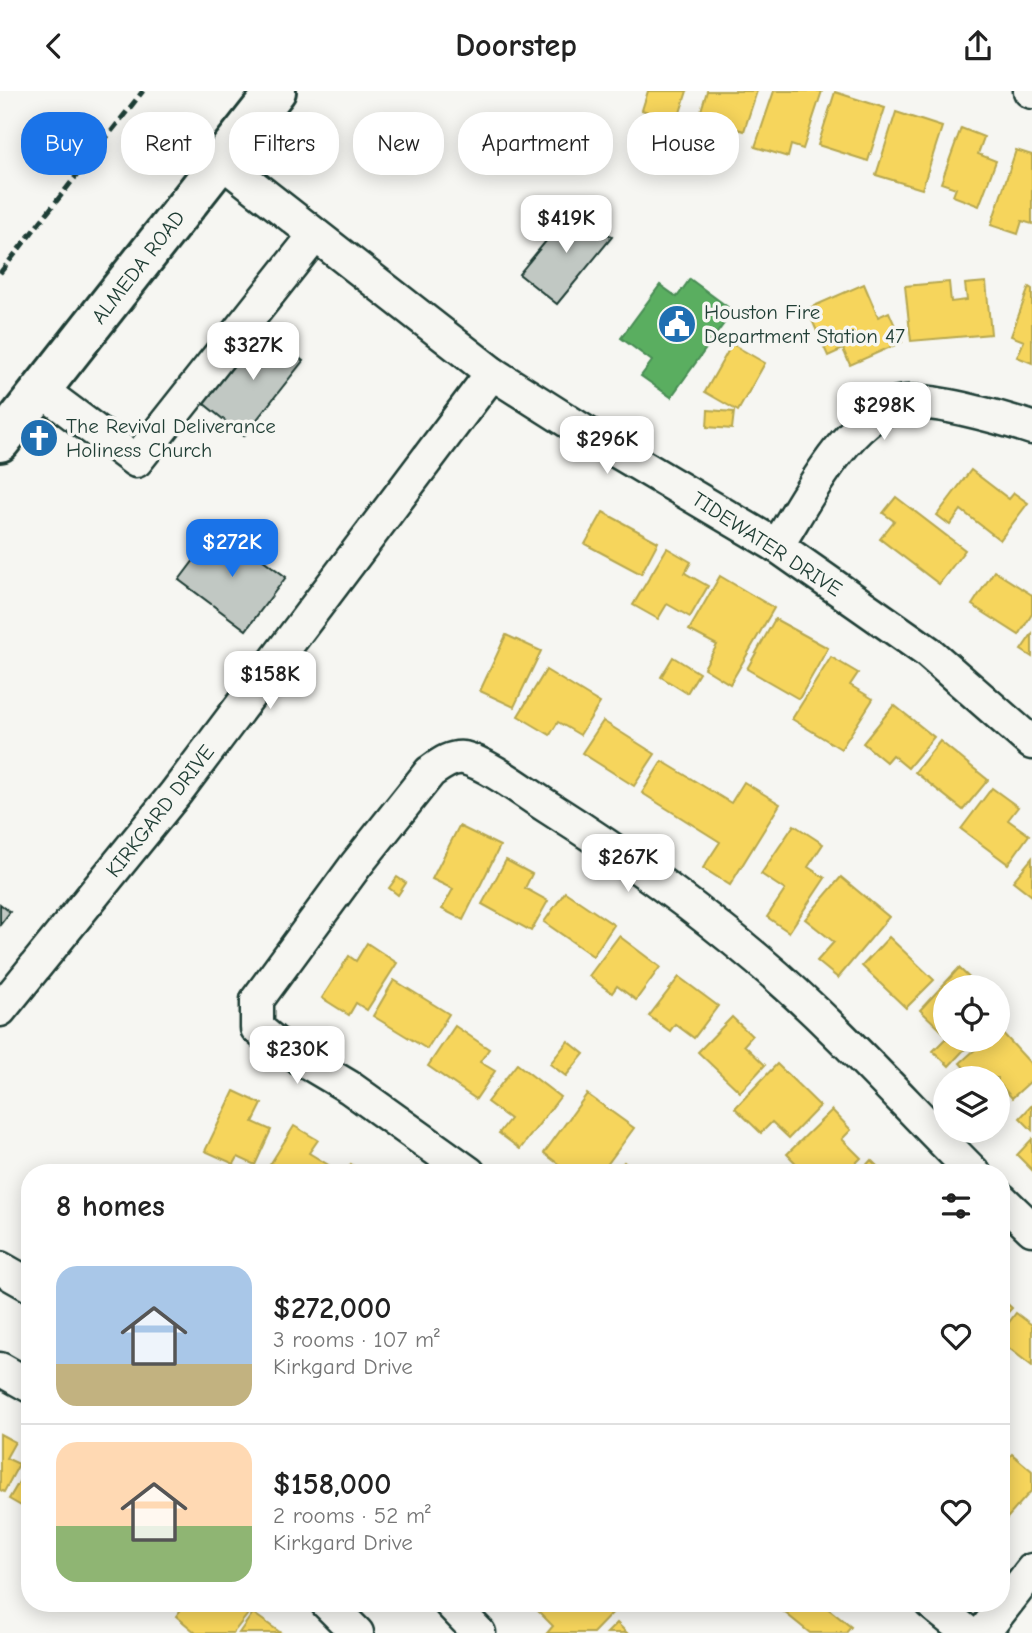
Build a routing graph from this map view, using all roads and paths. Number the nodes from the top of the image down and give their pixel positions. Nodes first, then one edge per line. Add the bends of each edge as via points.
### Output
1 (276, 91) edge
2 (221, 161) junction
3 (315, 235) junction
4 (492, 373) junction
5 (41, 390) junction
6 (1032, 428) edge
7 (0, 442) edge
8 (777, 546) junction
9 (1032, 743) edge
10 (4, 999) edge
11 (456, 1164) edge
12 (965, 1164) edge
13 (1010, 1208) edge
14 (1032, 1229) edge
15 (0, 1268) edge
16 (21, 1280) edge
17 (0, 1369) edge
18 (21, 1382) edge
19 (1032, 1570) edge
20 (1010, 1598) edge
21 (336, 1612) edge
22 (459, 1612) edge
23 (942, 1612) edge
24 (999, 1612) edge
25 (357, 1633) edge
26 (479, 1633) edge
27 (968, 1633) edge
28 (983, 1633) edge

1 - 2 main road, ALMEDA ROAD
2 - 3 street, TIDEWATER DRIVE
2 - 5 main road, ALMEDA ROAD
3 - 4 street, TIDEWATER DRIVE
3 - 5 street via 136,461
4 - 8 street, TIDEWATER DRIVE
4 - 10 street, KIRKGARD DRIVE via 175,794
5 - 7 main road, ALMEDA ROAD
6 - 8 street via 944,404 898,403 861,425
8 - 9 street, TIDEWATER DRIVE via 928,652
11 - 12 street via 349,1087 275,1043 257,1028 257,1000 430,772 461,758 483,766 579,827 758,960
13 - 14 street
15 - 16 street
17 - 18 street
19 - 20 street
21 - 25 street
22 - 26 street
23 - 27 street
24 - 28 street

